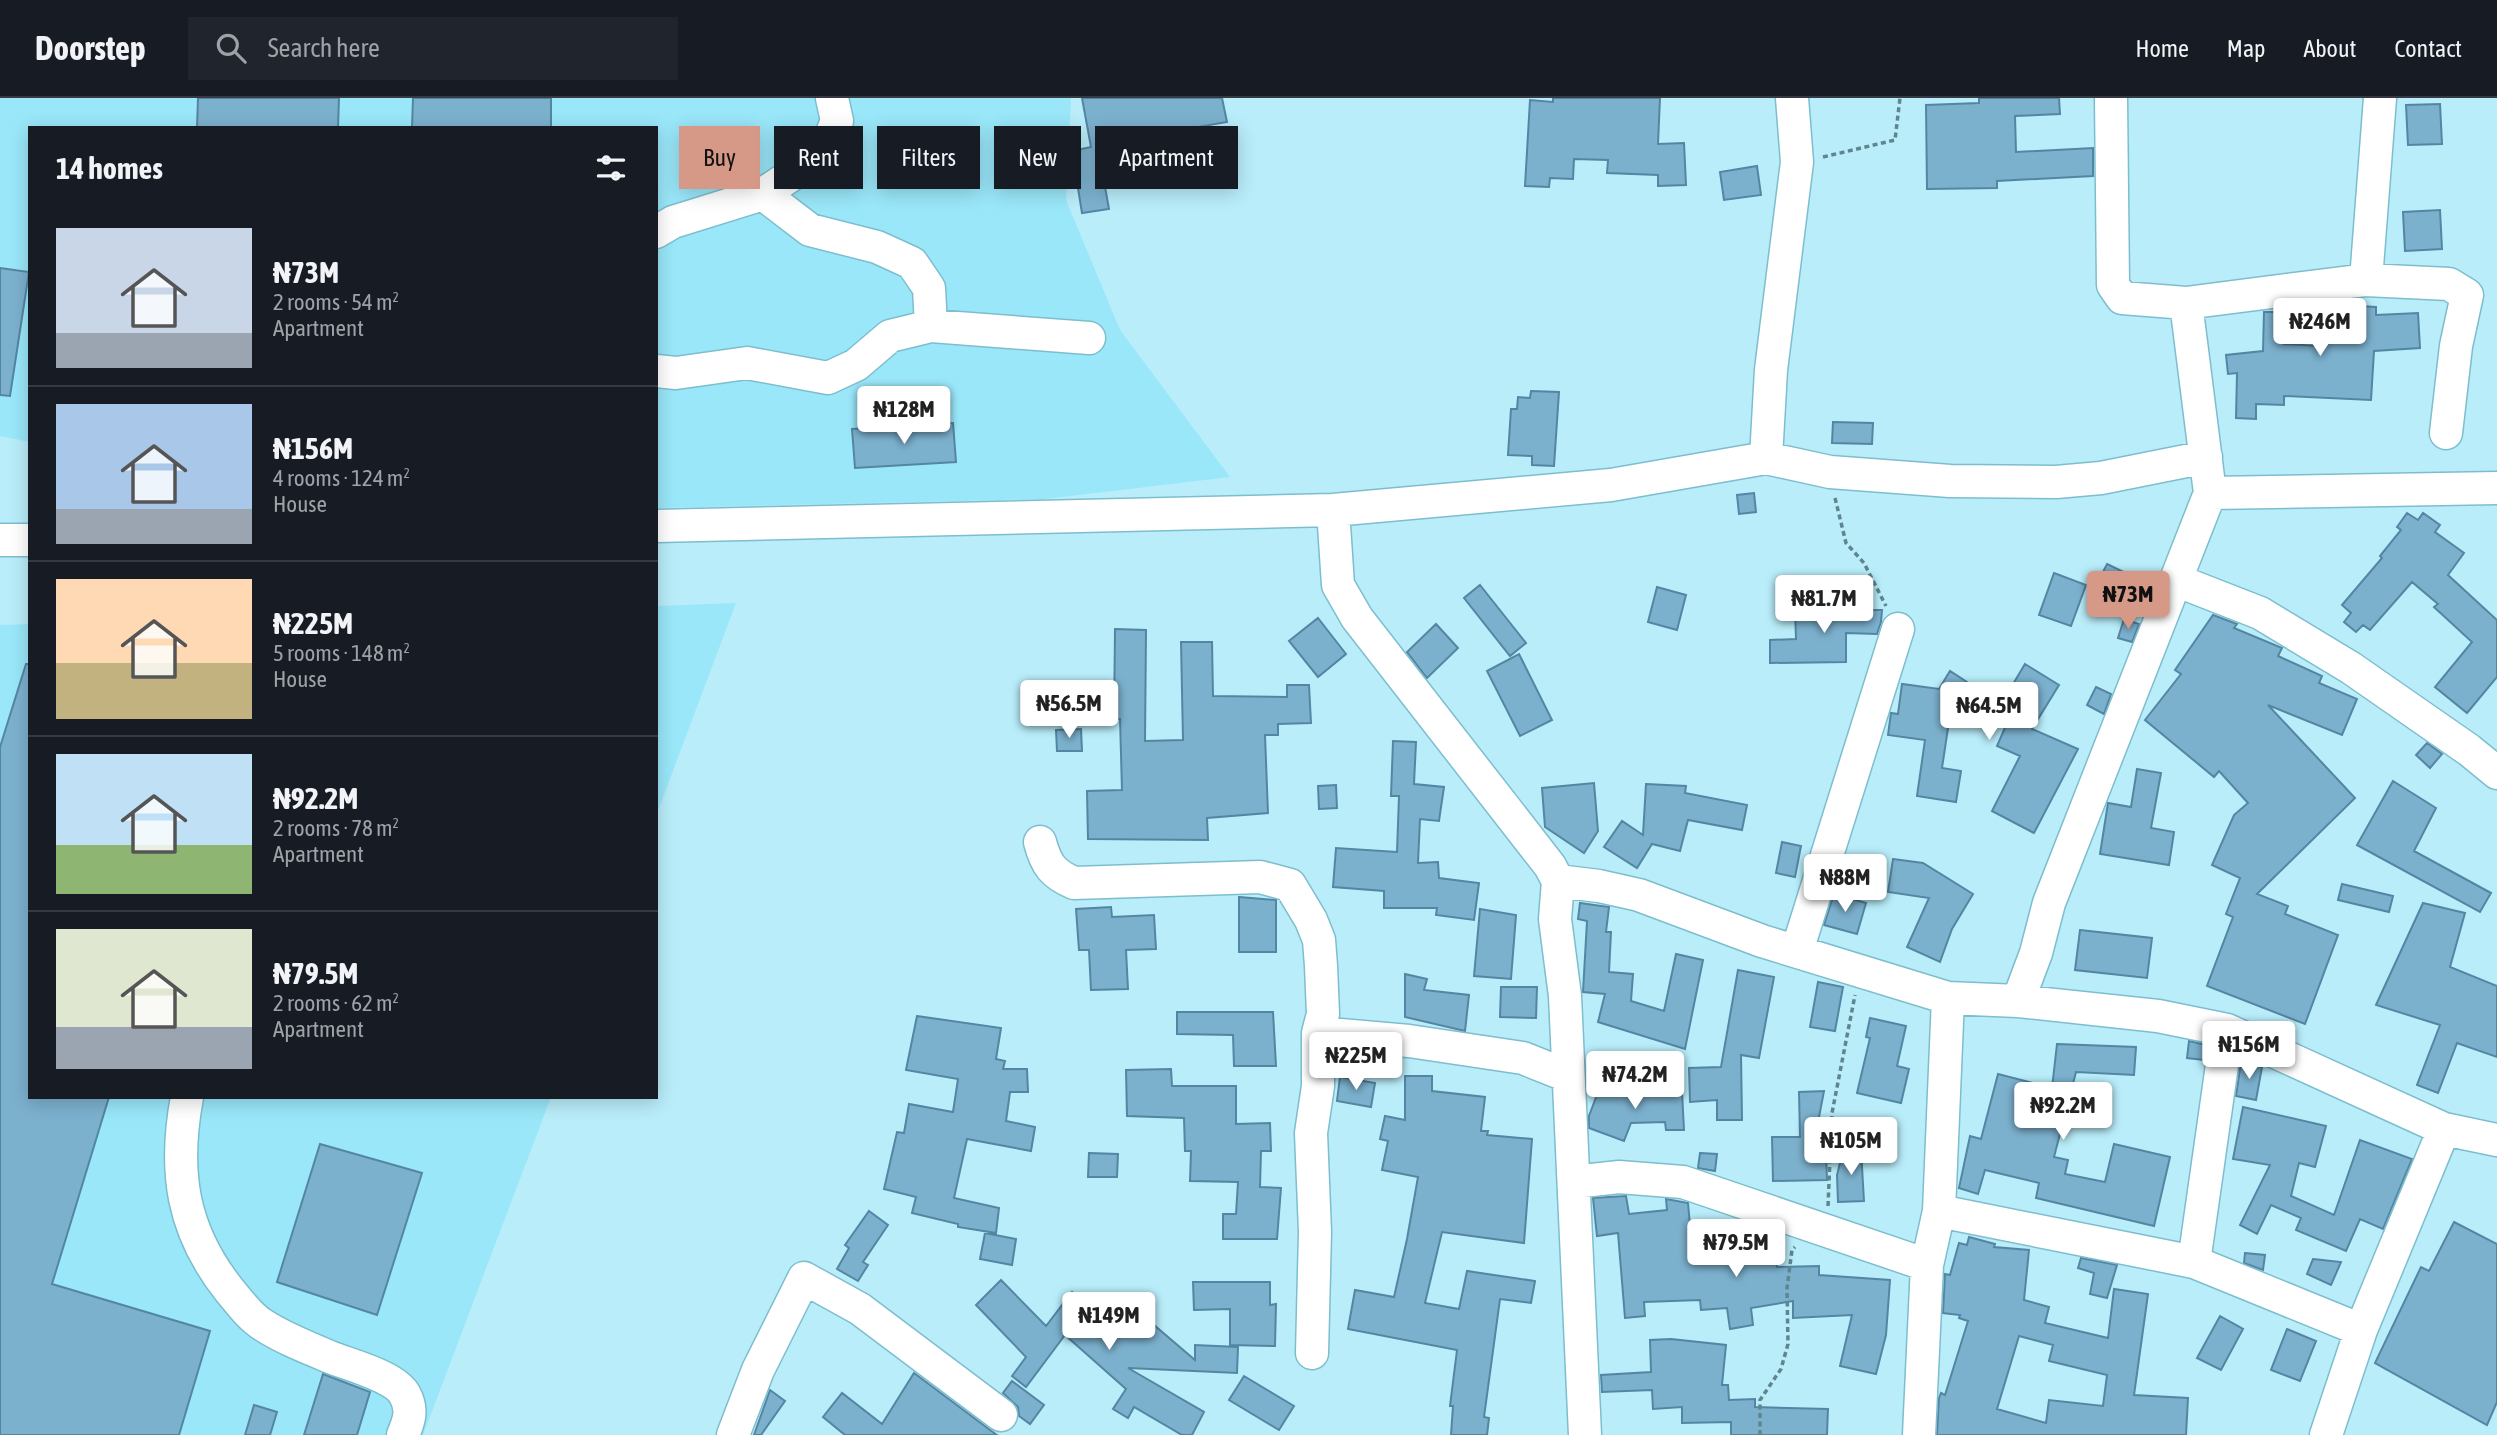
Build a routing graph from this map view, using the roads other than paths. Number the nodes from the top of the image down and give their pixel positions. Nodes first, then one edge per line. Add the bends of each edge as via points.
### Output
1 (832, 98) edge
2 (1792, 98) edge
3 (2112, 98) edge
4 (2380, 98) edge
5 (763, 194) junction
6 (658, 231) edge
7 (2366, 280) junction
8 (2186, 303) junction
9 (930, 326) junction
10 (1089, 338) dead end
11 (658, 371) edge
12 (2446, 433) dead end
13 (2206, 457) junction
14 (1766, 458) junction
15 (2497, 488) edge
16 (2210, 493) junction
17 (1333, 510) junction
18 (658, 526) edge
19 (0, 540) edge
20 (28, 540) edge
21 (2178, 581) junction
22 (1898, 629) road end
23 (2497, 773) edge
24 (1040, 842) dead end
25 (1558, 881) junction
26 (1797, 951) junction
27 (1948, 998) junction
28 (2018, 1001) junction
29 (2227, 1030) junction
30 (1318, 1033) junction
31 (1568, 1076) junction
32 (187, 1099) edge
33 (2444, 1129) junction
34 (2497, 1140) edge
35 (1574, 1182) junction
36 (1938, 1211) junction
37 (2194, 1262) junction
38 (1927, 1265) junction
39 (2361, 1330) junction
40 (1312, 1353) dead end
41 (1001, 1415) dead end
42 (403, 1435) edge
43 (733, 1435) edge
44 (1585, 1435) edge
45 (1919, 1435) edge
46 (2326, 1435) edge

1 - 5 street via 837,121 823,154
2 - 14 street via 1797,162 1771,370
3 - 8 street via 2113,285 2122,298
4 - 7 street
5 - 6 street
5 - 9 street via 810,230 877,247 912,263 929,288
7 - 8 street
7 - 12 street via 2449,284 2467,295
8 - 13 street
9 - 10 street
9 - 11 street via 890,336 856,365 828,378 747,363
13 - 14 street via 2056,482 1950,481 1830,472
13 - 16 street
14 - 17 street via 1611,485
15 - 16 street
16 - 21 street
17 - 18 street
17 - 25 street via 1338,585 1357,618
19 - 20 street
21 - 23 street via 2260,613 2351,668
21 - 28 street via 2049,903
22 - 26 street
24 - 30 street via 1045,862 1058,876 1074,883 1260,877 1290,885 1319,940 1323,1014
25 - 26 street via 1639,895
25 - 31 street via 1555,919
26 - 27 street
27 - 28 street
27 - 36 street
28 - 29 street via 2158,1016
29 - 33 street
29 - 37 street
30 - 31 street via 1523,1058
30 - 40 street via 1318,1086 1311,1133 1315,1232
31 - 35 street
32 - 42 street via 179,1173 190,1227 217,1275 262,1325 379,1375 405,1393 411,1415
33 - 34 street
33 - 39 street
35 - 38 street via 1619,1177 1683,1182
35 - 44 street
36 - 37 street
36 - 38 street
37 - 39 street
38 - 45 street
39 - 46 street
41 - 43 street via 860,1309 804,1278 758,1370

